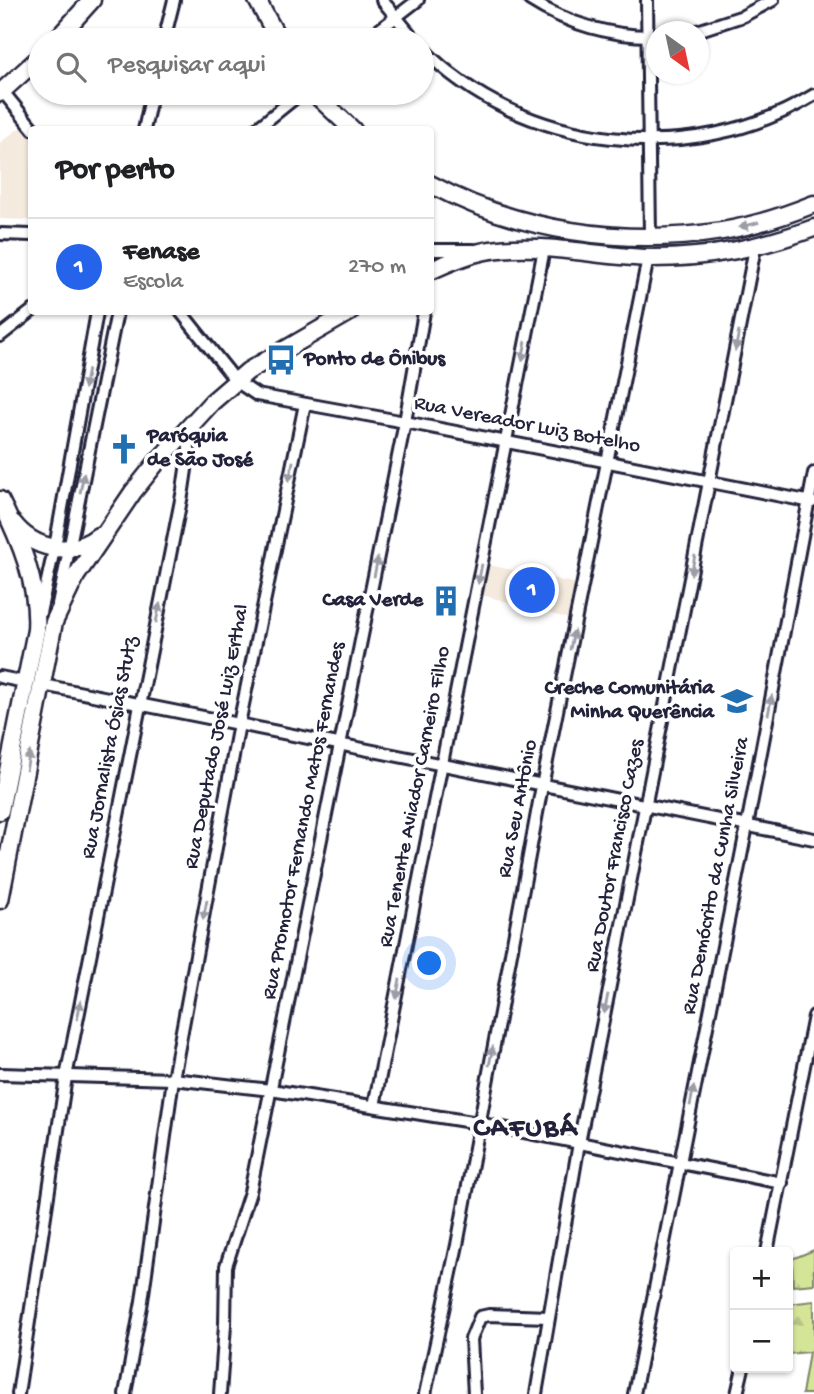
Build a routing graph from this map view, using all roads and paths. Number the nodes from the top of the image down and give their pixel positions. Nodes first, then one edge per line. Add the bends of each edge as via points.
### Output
1 (92, 0) edge
2 (173, 0) edge
3 (257, 0) edge
4 (382, 0) edge
5 (418, 0) edge
6 (530, 0) edge
7 (647, 0) edge
8 (773, 0) edge
9 (395, 18) junction
10 (650, 21) edge
11 (709, 27) edge
12 (68, 28) edge
13 (167, 28) edge
14 (272, 28) edge
15 (382, 28) edge
16 (404, 28) edge
17 (646, 35) edge
18 (434, 58) edge
19 (28, 67) edge
20 (650, 84) edge
21 (1, 90) edge
22 (814, 95) edge
23 (149, 105) edge
24 (286, 105) edge
25 (327, 105) edge
26 (31, 126) edge
27 (145, 126) edge
28 (260, 126) edge
29 (349, 126) edge
30 (648, 141) junction
31 (434, 186) edge
32 (814, 204) edge
33 (814, 228) edge
34 (0, 234) edge
35 (28, 235) edge
36 (650, 236) junction
37 (754, 248) junction
38 (544, 249) junction
39 (434, 250) edge
40 (489, 250) junction
41 (648, 258) junction
42 (434, 269) edge
43 (28, 314) edge
44 (97, 315) edge
45 (116, 315) edge
46 (183, 315) edge
47 (345, 315) edge
48 (423, 315) edge
49 (0, 336) edge
50 (236, 381) junction
51 (305, 404) junction
52 (405, 422) junction
53 (188, 426) junction
54 (506, 442) junction
55 (609, 462) junction
56 (814, 473) edge
57 (709, 483) junction
58 (0, 500) edge
59 (811, 502) edge
60 (9, 518) junction
61 (111, 522) junction
62 (61, 548) junction
63 (54, 622) junction
64 (36, 630) junction
65 (0, 677) edge
66 (25, 681) junction
67 (43, 685) junction
68 (139, 704) junction
69 (239, 724) junction
70 (340, 745) junction
71 (443, 765) junction
72 (542, 786) junction
73 (646, 806) junction
74 (0, 811) edge
75 (747, 826) junction
76 (814, 839) edge
77 (0, 900) edge
78 (814, 1016) edge
79 (0, 1074) edge
80 (66, 1077) junction
81 (173, 1079) junction
82 (271, 1090) junction
83 (374, 1106) junction
84 (478, 1123) junction
85 (579, 1143) junction
86 (679, 1163) junction
87 (782, 1183) junction
88 (769, 1247) edge
89 (548, 1317) junction
90 (742, 1373) edge
91 (18, 1394) edge
92 (125, 1394) edge
93 (220, 1394) edge
94 (425, 1394) edge
95 (474, 1394) edge
96 (536, 1394) edge
97 (634, 1394) edge
98 (737, 1394) edge

1 - 12 main road
2 - 13 street
3 - 14 main road
4 - 9 street
5 - 9 street
6 - 17 street via 585,26
7 - 10 street
8 - 11 street
9 - 15 street
9 - 16 street
18 - 30 street via 480,93 531,118 572,131
19 - 21 main road
20 - 30 street
21 - 26 street
22 - 30 street via 729,131
23 - 27 street
24 - 28 street
25 - 29 main road
30 - 36 street
31 - 36 main road via 539,226
32 -> 36 main road via 723,231
33 - 37 main road
34 - 35 street
37 - 41 main road
37 -> 57 street, Rua Doutor Francisco Cazes
38 - 40 main road
38 - 41 main road
38 -> 54 street, Rua Tenente Aviador Carneiro Filho
39 - 40 street
40 - 42 main road
41 - 55 street, Rua Seu Antônio
43 - 49 street
44 -> 62 street
62 -> 45 street
46 - 50 street
47 - 50 main road
48 - 52 street, Rua Promotor Fernando Matos Fernandes
50 - 51 street, Rua Vereador Luiz Botelho via 257,395
50 - 53 main road
51 - 52 street, Rua Vereador Luiz Botelho
51 -> 69 street, Rua Deputado José Luiz Erthal
52 - 54 street, Rua Vereador Luiz Botelho
70 -> 52 street, Rua Promotor Fernando Matos Fernandes
53 - 61 main road
68 -> 53 street, Rua Jornalista Ósias Stutz via 183,490
54 - 55 street, Rua Vereador Luiz Botelho
54 -> 71 street, Rua Tenente Aviador Carneiro Filho
55 - 57 street, Rua Vereador Luiz Botelho
72 -> 55 street, Rua Seu Antônio
56 - 59 street, Rua Demócrito da Cunha Silveira
57 - 59 street, Rua Vereador Luiz Botelho
57 -> 73 street, Rua Doutor Francisco Cazes
58 - 60 main road
75 -> 59 street, Rua Demócrito da Cunha Silveira
60 - 62 main road via 30,539
60 - 64 main road via 33,587
61 - 62 main road via 91,542
61 - 63 main road via 76,576
62 - 63 street
62 - 64 street
63 - 67 main road
64 - 66 main road
65 - 66 street
66 - 74 main road
67 - 68 street
77 -> 67 main road
68 - 69 street
80 -> 68 street, Rua Jornalista Ósias Stutz
69 - 70 street
69 -> 81 street, Rua Deputado José Luiz Erthal
70 - 71 street
70 - 82 street, Rua Promotor Fernando Matos Fernandes
71 - 72 street
71 -> 83 street, Rua Tenente Aviador Carneiro Filho
72 - 73 street
84 -> 72 street, Rua Seu Antônio
73 - 75 street
73 -> 85 street, Rua Doutor Francisco Cazes
75 - 76 street
86 -> 75 street, Rua Demócrito da Cunha Silveira
78 - 87 street
79 - 80 street
80 - 81 street
80 - 91 street, Rua Jornalista Ósias Stutz
81 - 82 street
81 - 92 street, Rua Deputado José Luiz Erthal
82 - 83 street
82 - 93 street, Rua Promotor Fernando Matos Fernandes via 246,1210 226,1266
83 - 84 street
84 - 85 street
84 - 94 street, Rua Seu Antônio
85 - 86 street
85 - 89 street, Rua Doutor Francisco Cazes
86 - 87 street
86 - 97 street, Rua Demócrito da Cunha Silveira
87 - 88 street
89 - 95 street via 480,1317 471,1339
89 - 96 street, Rua Doutor Francisco Cazes
90 - 98 street

